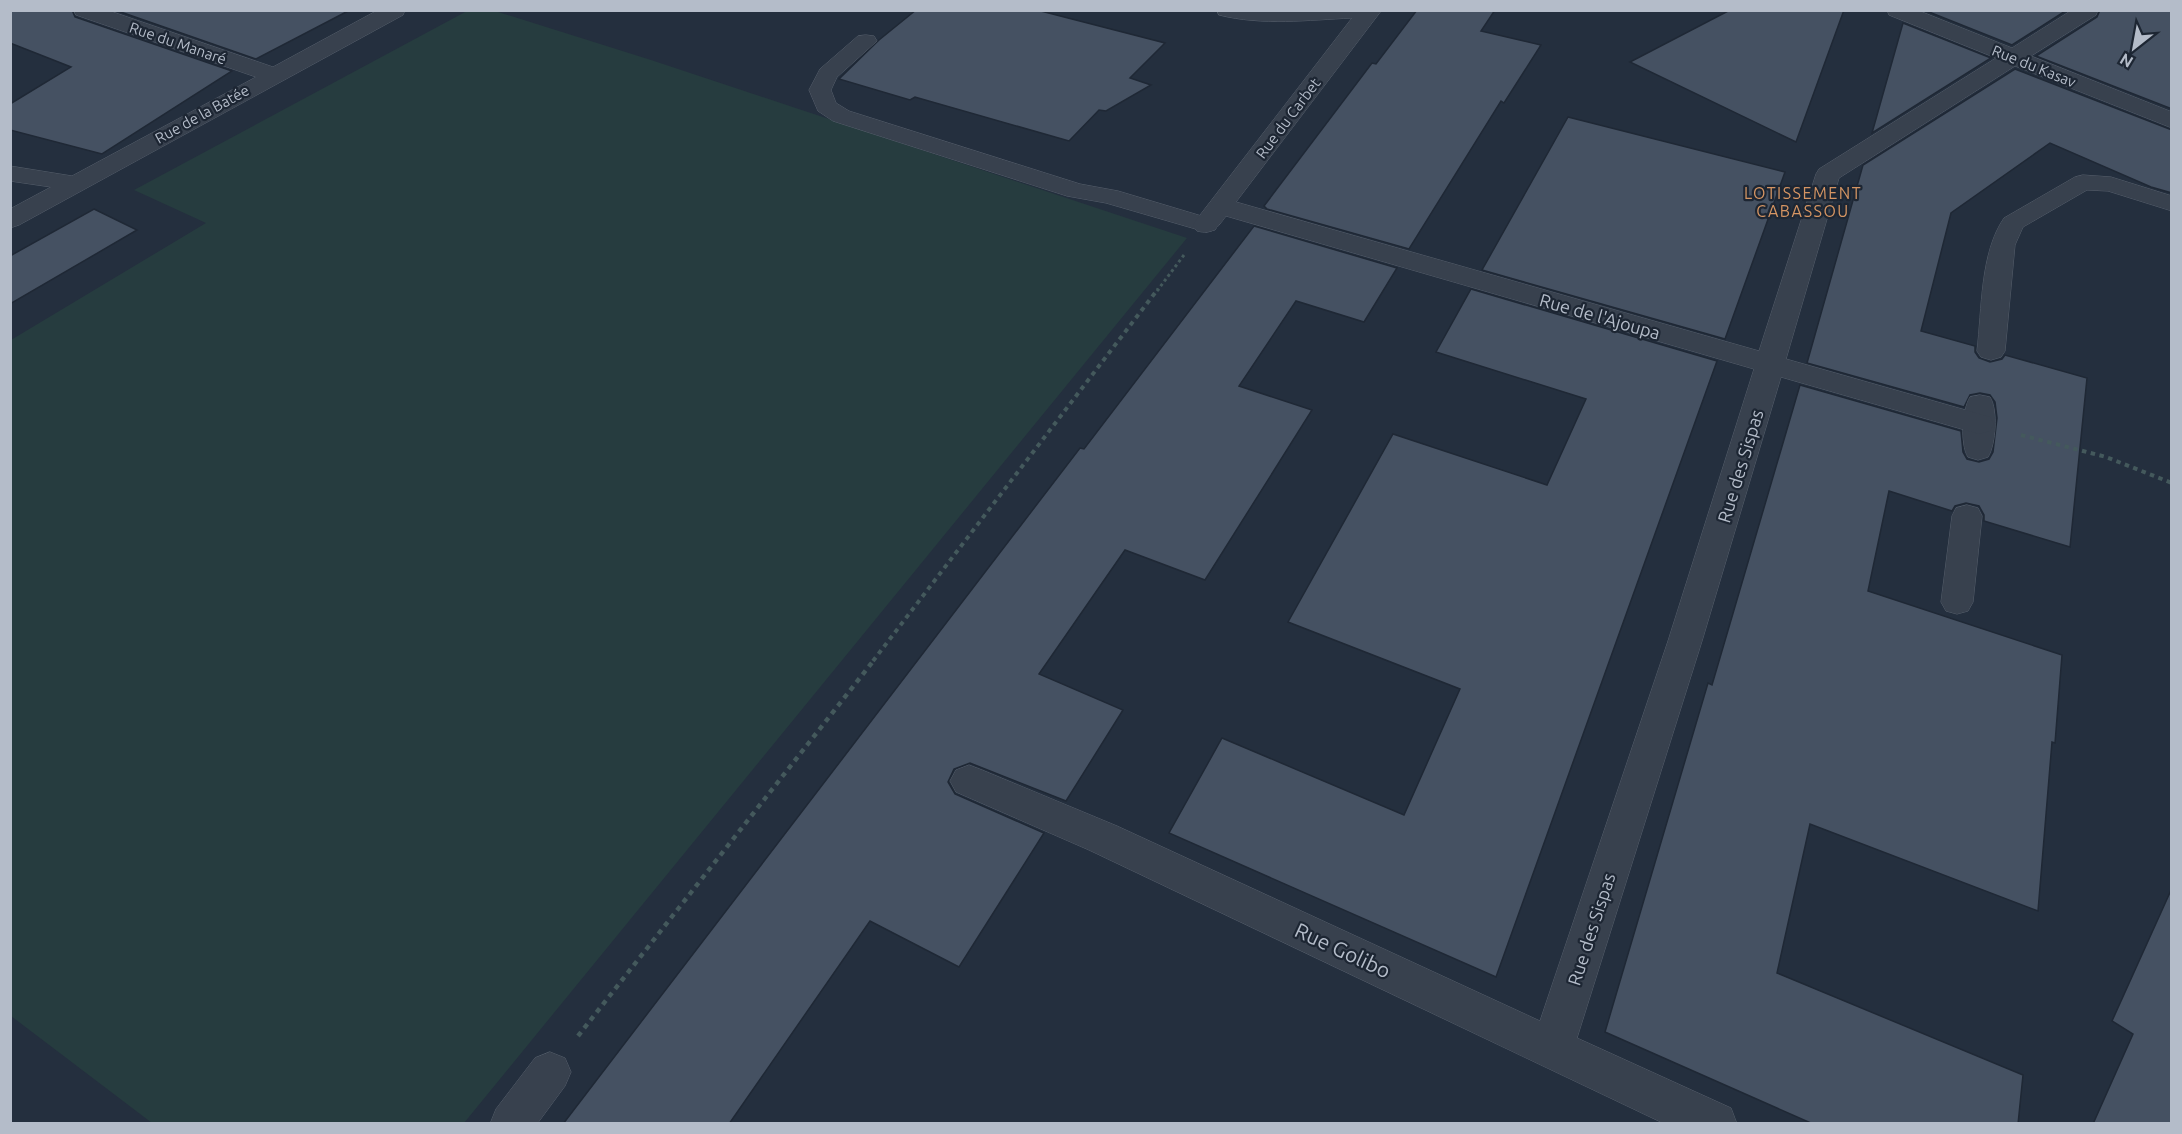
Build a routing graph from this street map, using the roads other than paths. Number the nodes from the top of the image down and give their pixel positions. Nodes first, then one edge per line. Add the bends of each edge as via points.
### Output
1 (84, 10) edge
2 (395, 10) edge
3 (1227, 10) edge
4 (1897, 10) edge
5 (2088, 10) edge
6 (1370, 11) edge
7 (866, 41) dead end
8 (2011, 57) junction
9 (273, 75) junction
10 (2172, 122) edge
11 (10, 173) edge
12 (76, 184) junction
13 (2172, 204) edge
14 (1214, 216) junction
15 (10, 220) edge
16 (1991, 351) dead end
17 (1771, 366) junction
18 (1979, 426) road end
19 (1967, 516) dead end
20 (1957, 602) dead end
21 (969, 781) dead end
22 (1552, 1048) junction
23 (550, 1072) road end
24 (511, 1124) edge
25 (1715, 1124) edge

1 - 9 street, Rue du Manaré
2 - 9 street, Rue de la Batée
3 - 6 street via 1266,16
4 - 8 street, Rue du Kasav
5 - 8 street, Rue des Sispas
6 - 14 street, Rue du Carbet
7 - 14 lane via 828,74 820,90 826,106 842,116 1076,191
8 - 10 street, Rue du Kasav
8 - 17 street, Rue des Sispas via 1828,174
9 - 12 street, Rue de la Batée
11 - 12 street
12 - 15 street, Rue de la Batée
13 - 16 lane via 2111,183 2083,182 2013,223 2002,244
14 - 17 street, Rue de l'Ajoupa
17 - 18 street, Rue de l'Ajoupa
17 - 22 street, Rue des Sispas
19 - 20 lane
21 - 22 street, Rue Golibo via 1103,838
22 - 25 street, Rue Golibo
23 - 24 lane

